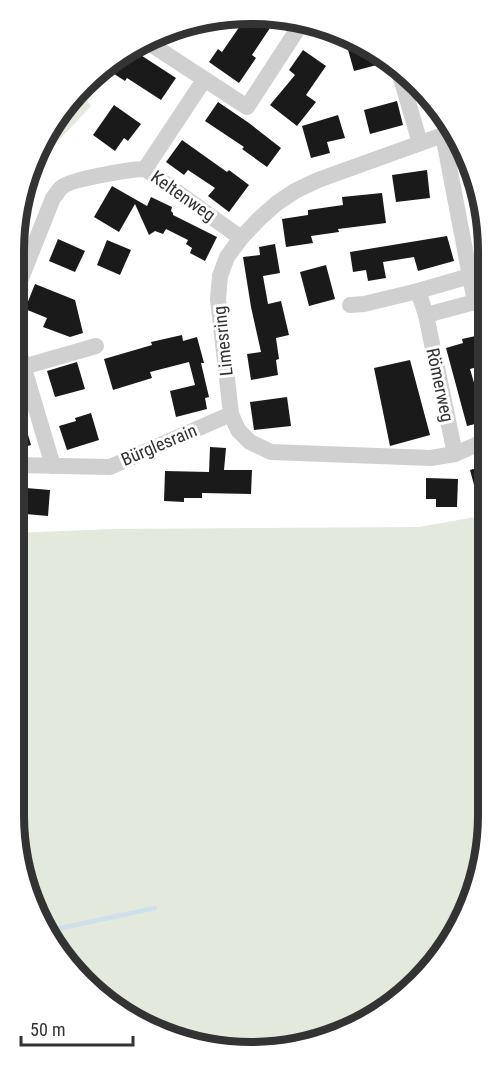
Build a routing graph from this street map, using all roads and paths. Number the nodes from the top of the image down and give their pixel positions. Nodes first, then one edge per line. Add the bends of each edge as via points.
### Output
1 (298, 29) edge
2 (153, 46) edge
3 (204, 80) junction
4 (402, 81) edge
5 (445, 134) edge
6 (449, 140) edge
7 (420, 143) junction
8 (145, 169) junction
9 (241, 238) junction
10 (24, 271) edge
11 (470, 276) junction
12 (418, 291) junction
13 (350, 305) dead end
14 (426, 315) junction
15 (96, 346) dead end
16 (24, 367) edge
17 (24, 370) edge
18 (231, 414) junction
19 (478, 444) edge
20 (455, 454) junction
21 (24, 465) edge
22 (53, 466) junction

1 - 3 street via 247,107
2 - 3 street
3 - 8 street
4 - 7 street
5 - 7 street, Limesring
6 - 11 street
7 - 9 street, Limesring via 296,191 277,203
8 - 9 street, Keltenweg
8 - 10 street, Keltenweg via 128,169 62,186 53,198
9 - 18 street, Limesring via 227,257 220,276
11 - 12 street
11 - 14 street via 475,302
12 - 13 street
12 - 14 street, Römerweg
14 - 20 street, Römerweg
15 - 16 street
17 - 22 street
18 - 20 street, Limesring via 238,430 250,442 271,452 430,459
18 - 22 street, Bürglesrain via 110,466
19 - 20 street, Limesring
21 - 22 street, Bürglesrain

